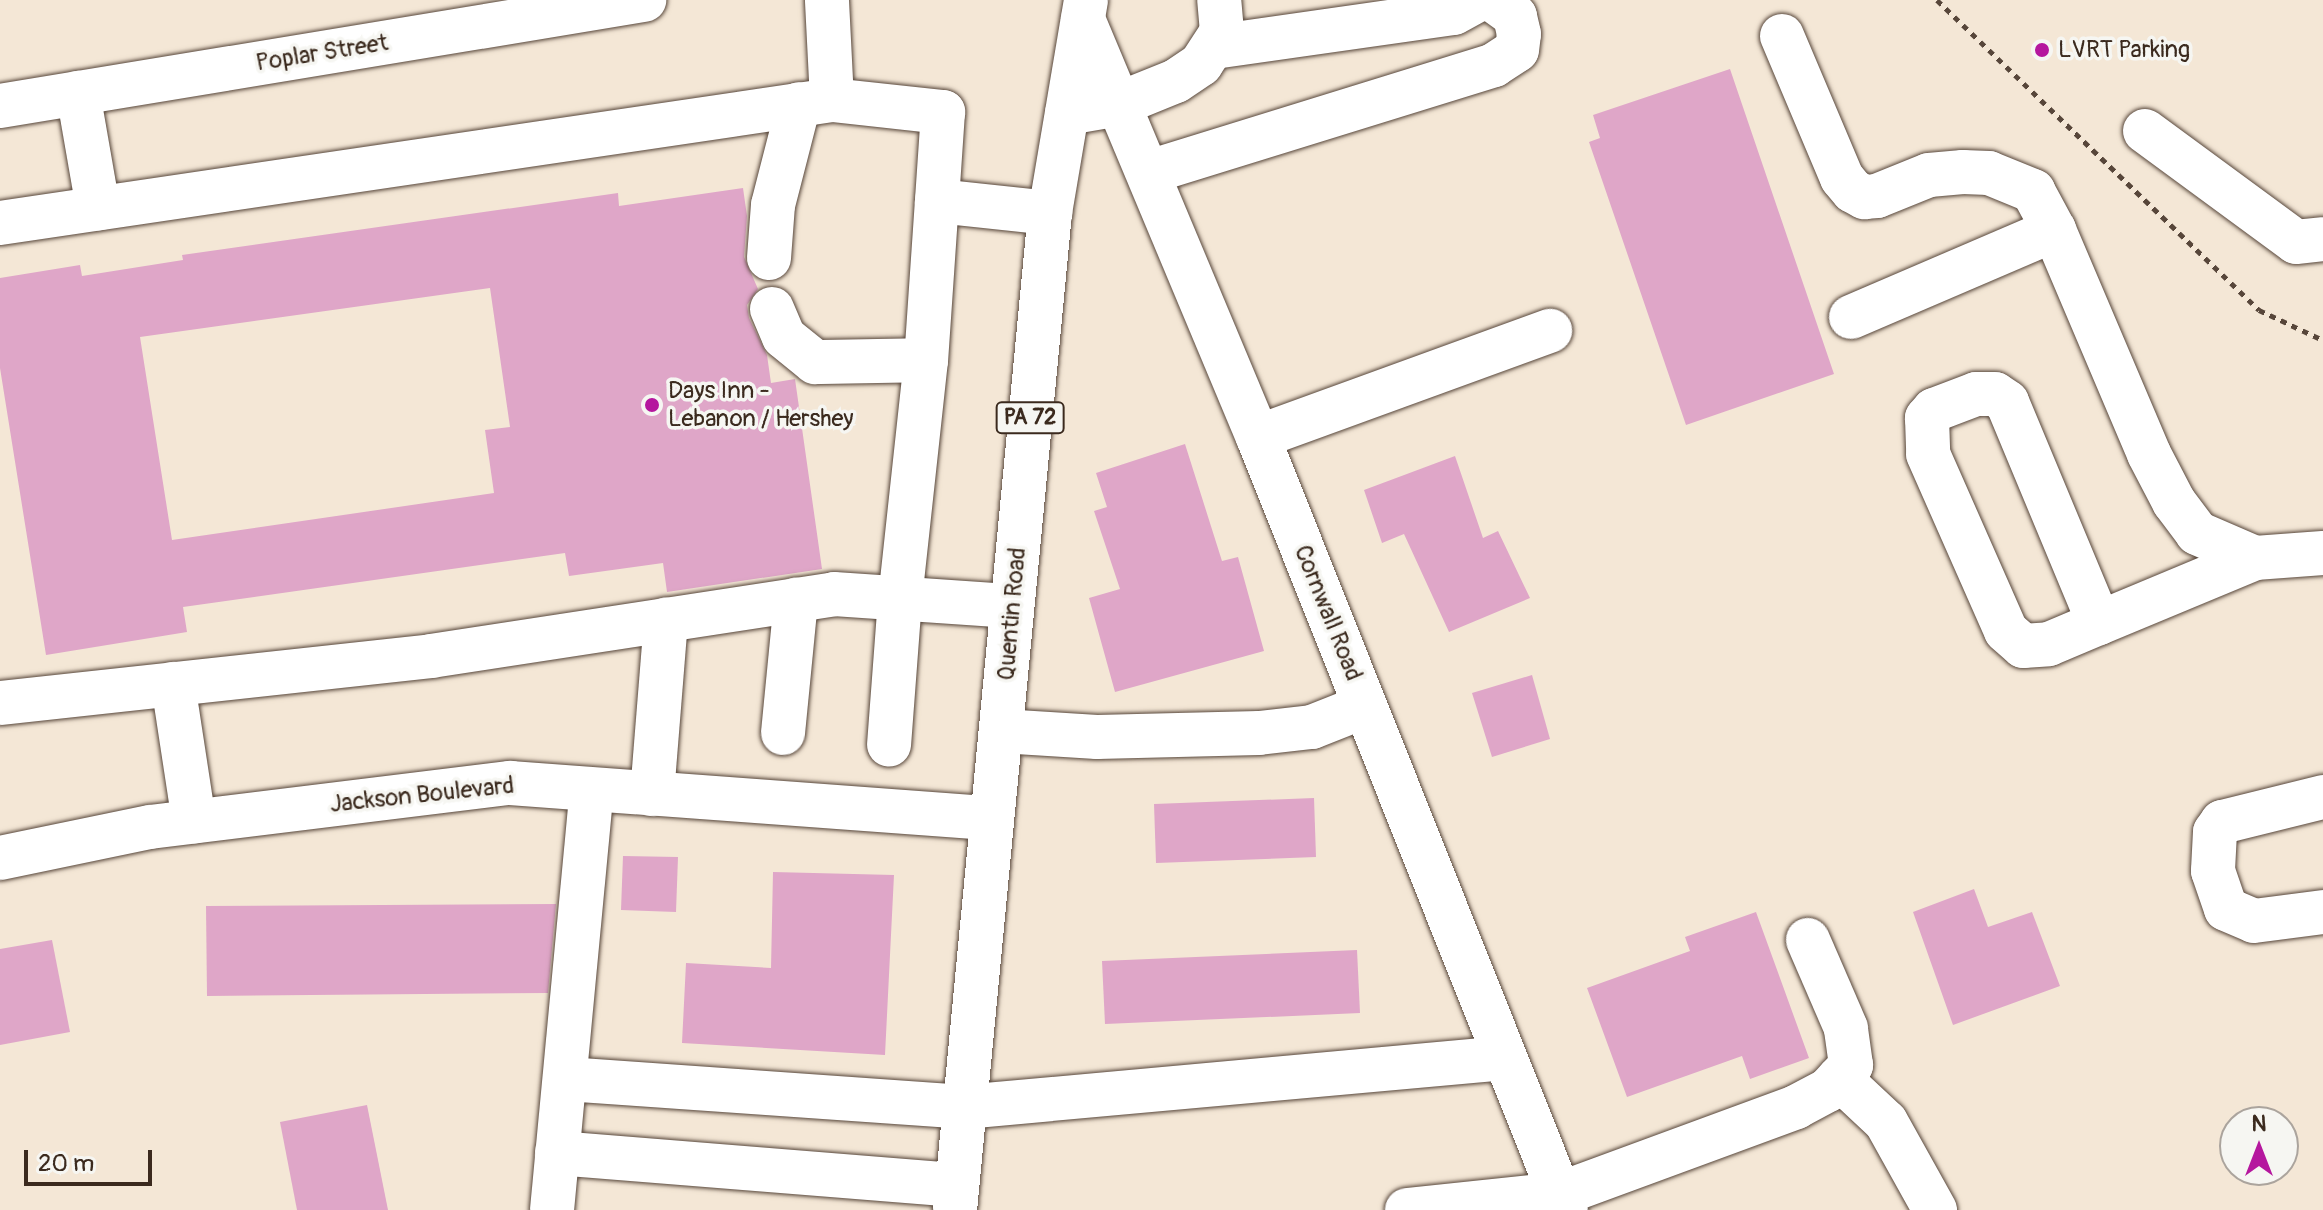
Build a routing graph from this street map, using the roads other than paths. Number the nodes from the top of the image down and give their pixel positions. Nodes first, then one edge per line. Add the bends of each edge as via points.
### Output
1 (827, 0) edge
2 (1219, 0) edge
3 (1477, 0) edge
4 (1493, 0) edge
5 (623, 2) edge
6 (1081, 6) edge
7 (507, 11) edge
8 (1782, 36) dead end
9 (1214, 47) junction
10 (78, 93) junction
11 (815, 102) junction
12 (1119, 104) junction
13 (0, 106) edge
14 (1067, 113) junction
15 (2145, 131) dead end
16 (1149, 172) junction
17 (937, 201) junction
18 (98, 208) junction
19 (1050, 213) junction
20 (0, 223) edge
21 (2054, 230) junction
22 (2323, 239) edge
23 (769, 258) dead end
24 (772, 309) dead end
25 (1851, 317) dead end
26 (1550, 331) dead end
27 (926, 360) junction
28 (1258, 437) junction
29 (2323, 553) edge
30 (2255, 558) junction
31 (900, 599) junction
32 (796, 600) junction
33 (1012, 606) junction
34 (666, 620) junction
35 (2099, 623) junction
36 (173, 684) junction
37 (0, 703) edge
38 (1365, 706) junction
39 (1001, 731) junction
40 (783, 733) dead end
41 (889, 745) dead end
42 (592, 790) junction
43 (652, 794) junction
44 (2323, 797) edge
45 (992, 818) junction
46 (194, 821) junction
47 (0, 858) edge
48 (2323, 912) edge
49 (1808, 940) dead end
50 (1505, 1058) junction
51 (1839, 1078) junction
52 (566, 1079) junction
53 (964, 1107) junction
54 (557, 1153) junction
55 (956, 1197) edge
56 (1563, 1202) edge
57 (552, 1210) edge
58 (1407, 1210) edge
59 (1935, 1210) edge

1 - 11 main road
2 - 9 main road via 1222,32
3 - 9 main road via 1454,13
4 - 16 main road via 1515,16 1519,34 1517,50 1494,65
5 - 7 main road, Poplar Street
6 - 12 main road, Cornwall Road
6 - 14 main road, Quentin Road / PA 72
7 - 10 main road, Poplar Street
8 - 21 main road via 1842,178 1853,191 1877,196 1929,175 1989,173 2033,191
9 - 12 main road via 1201,64 1176,81
10 - 13 main road, Poplar Street
10 - 18 main road
11 - 17 main road via 943,112
11 - 18 main road
11 - 23 main road via 773,205
12 - 14 main road
12 - 16 main road, Cornwall Road
14 - 19 main road, Quentin Road / PA 72
15 - 22 main road via 2296,242
16 - 28 main road, Cornwall Road
17 - 19 main road
17 - 27 main road
18 - 20 main road
19 - 33 main road, Quentin Road / PA 72
21 - 25 main road
21 - 30 main road via 2174,502 2197,533
24 - 27 main road via 784,337 815,362
26 - 28 main road
27 - 31 main road
28 - 38 main road, Cornwall Road
29 - 30 main road
30 - 35 main road
31 - 32 main road via 834,594
31 - 33 main road
31 - 41 main road
32 - 34 main road
32 - 40 main road
33 - 39 main road, Quentin Road / PA 72
34 - 36 main road via 431,656
34 - 43 main road
35 - 35 main road via 2049,644 2023,646 2006,631 1928,454 1927,418 1934,410 1976,394 1995,394 2007,402
36 - 37 main road
36 - 46 main road
38 - 39 main road via 1312,727 1259,733 1068,737
38 - 50 main road, Cornwall Road
39 - 45 main road, Quentin Road / PA 72
42 - 43 main road, Jackson Boulevard
42 - 46 main road, Jackson Boulevard via 510,783
42 - 52 main road
43 - 45 main road, Jackson Boulevard
44 - 48 main road via 2222,822 2215,832 2213,871 2226,909 2254,921
45 - 53 main road, Quentin Road / PA 72
46 - 47 main road, Jackson Boulevard
49 - 51 main road via 1846,1028 1851,1065
50 - 53 main road
50 - 56 main road, Cornwall Road
51 - 56 main road via 1796,1107
51 - 59 main road via 1886,1122
52 - 53 main road
52 - 54 main road
53 - 55 main road, Quentin Road / PA 72
54 - 55 main road
54 - 57 main road
56 - 58 main road

